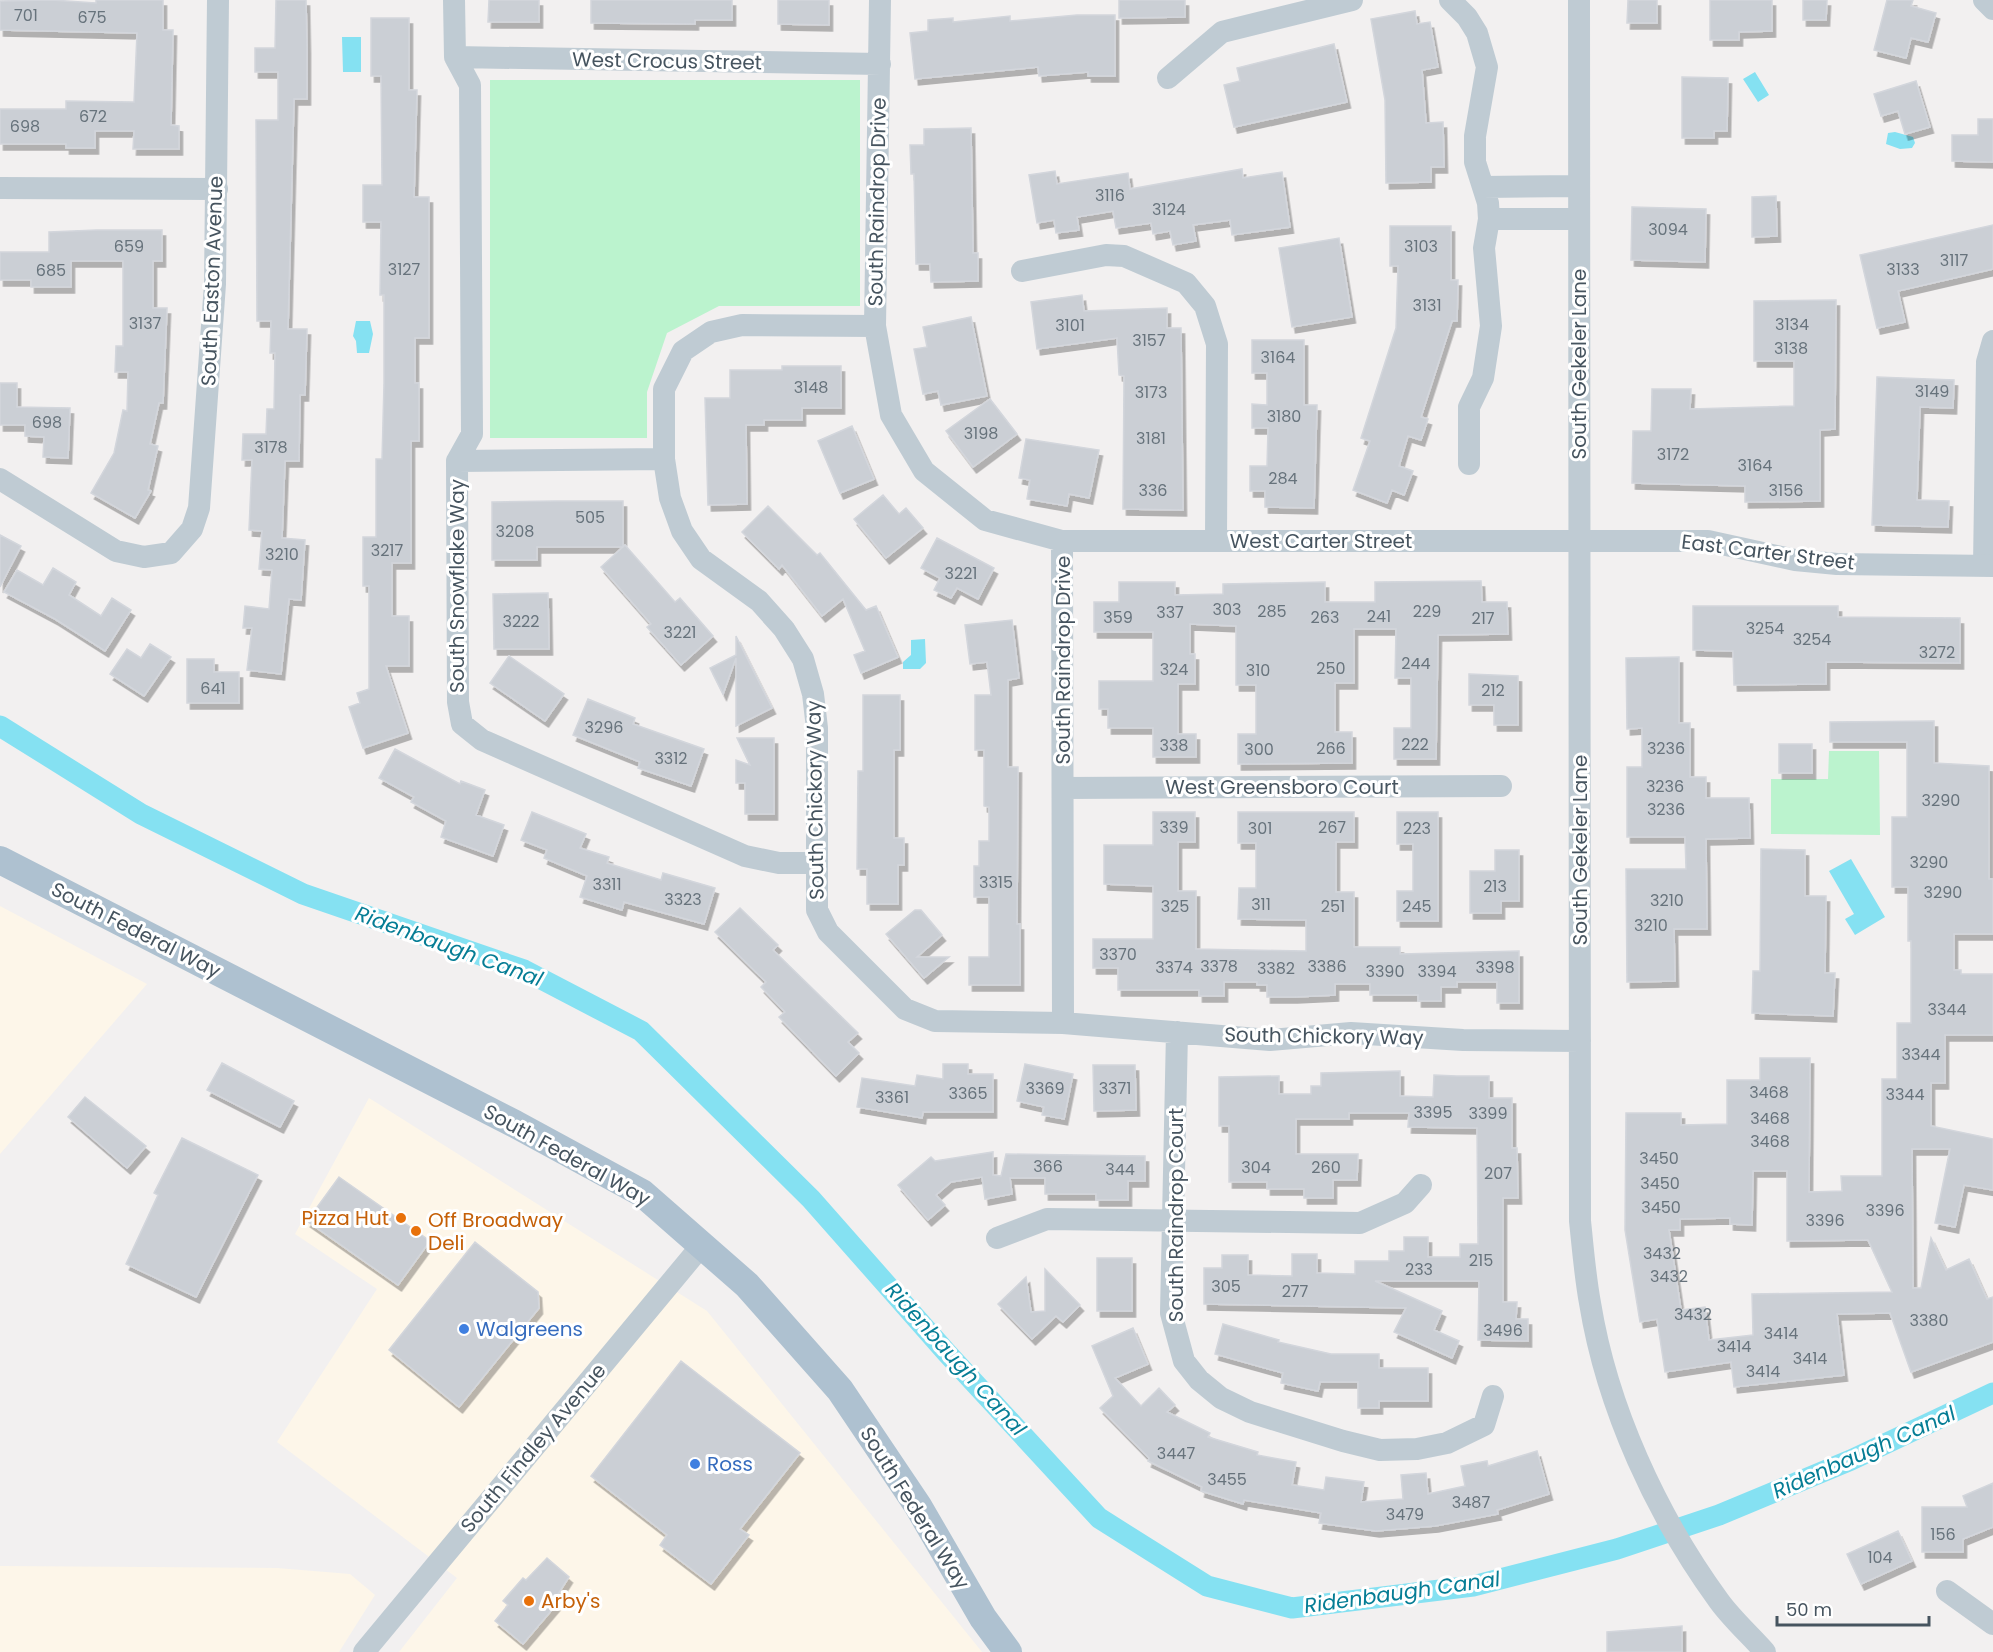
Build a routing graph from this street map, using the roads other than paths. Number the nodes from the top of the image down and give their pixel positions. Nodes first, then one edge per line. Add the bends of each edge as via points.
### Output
1 (218, 0) edge
2 (454, 0) edge
3 (880, 0) edge
4 (1352, 0) edge
5 (1450, 0) edge
6 (1579, 0) edge
7 (1984, 0) edge
8 (1993, 9) edge
9 (454, 57) junction
10 (880, 64) junction
11 (1168, 78) dead end
12 (1579, 186) junction
13 (1483, 187) junction
14 (0, 188) edge
15 (217, 189) junction
16 (1489, 219) junction
17 (1579, 219) junction
18 (1022, 271) dead end
19 (875, 326) junction
20 (1993, 341) edge
21 (664, 459) junction
22 (457, 461) junction
23 (1469, 464) dead end
24 (0, 479) edge
25 (1580, 540) junction
26 (1062, 541) junction
27 (1216, 541) junction
28 (1989, 566) edge
29 (1501, 786) dead end
30 (1063, 788) junction
31 (0, 860) edge
32 (816, 863) junction
33 (1063, 1023) junction
34 (1177, 1032) junction
35 (1580, 1041) junction
36 (1421, 1185) dead end
37 (1175, 1221) junction
38 (997, 1238) dead end
39 (702, 1245) junction
40 (1493, 1396) dead end
41 (1947, 1590) dead end
42 (1990, 1616) edge
43 (364, 1652) edge
44 (1008, 1652) edge
45 (1765, 1652) edge

1 - 15 street, South Easton Avenue
2 - 9 street, South Snowflake Way
3 - 10 street, South Raindrop Drive
4 - 11 street via 1222,32
5 - 13 street via 1477,33 1487,67 1475,136 1475,162
6 - 12 street, South Gekeler Lane
7 - 8 street
9 - 10 street, West Crocus Street
9 - 22 street, South Snowflake Way via 470,85 472,434
10 - 19 street, South Raindrop Drive
12 - 13 street
12 - 17 street, South Gekeler Lane
13 - 16 street
14 - 15 street
15 - 24 street, South Easton Avenue via 215,284 199,508 192,530 171,553 144,558 116,551
16 - 17 street
16 - 23 street via 1484,248 1491,326 1483,378 1469,407
17 - 25 street, South Gekeler Lane
18 - 27 street via 1106,255 1124,256 1186,283 1205,306 1217,344
19 - 21 street, South Chickory Way via 742,325 711,332 683,351 664,389
19 - 26 street, South Raindrop Drive via 891,415 924,471 984,520
20 - 28 street via 1987,362
21 - 22 street
21 - 32 street, South Chickory Way via 670,498 682,531 701,559 759,601 803,659 817,728
22 - 32 street, South Snowflake Way via 458,702 462,724 482,740 745,856 779,863
25 - 27 street, West Carter Street
25 - 28 street, East Carter Street via 1708,541 1783,558 1837,564
25 - 35 street, South Gekeler Lane
26 - 27 street, West Carter Street
26 - 30 street, South Raindrop Drive
29 - 30 street, West Greensboro Court
30 - 33 street, South Raindrop Drive
31 - 39 main road, South Federal Way via 642,1193
32 - 33 street, South Chickory Way via 821,922 905,1009 935,1021
33 - 34 street, South Chickory Way
34 - 35 street, South Chickory Way via 1270,1040 1351,1033 1463,1040
34 - 37 street, South Raindrop Court
35 - 45 street, South Gekeler Lane via 1580,1221 1590,1304 1606,1369 1659,1508 1720,1603
36 - 37 street via 1405,1203 1360,1223
37 - 38 street via 1047,1219
37 - 40 street, South Raindrop Court via 1172,1313 1176,1337 1184,1361 1198,1380 1221,1398 1261,1416 1380,1450 1447,1443 1484,1425
39 - 43 street, South Findley Avenue
39 - 44 main road, South Federal Way via 747,1285 840,1390 918,1506 983,1618
41 - 42 street

